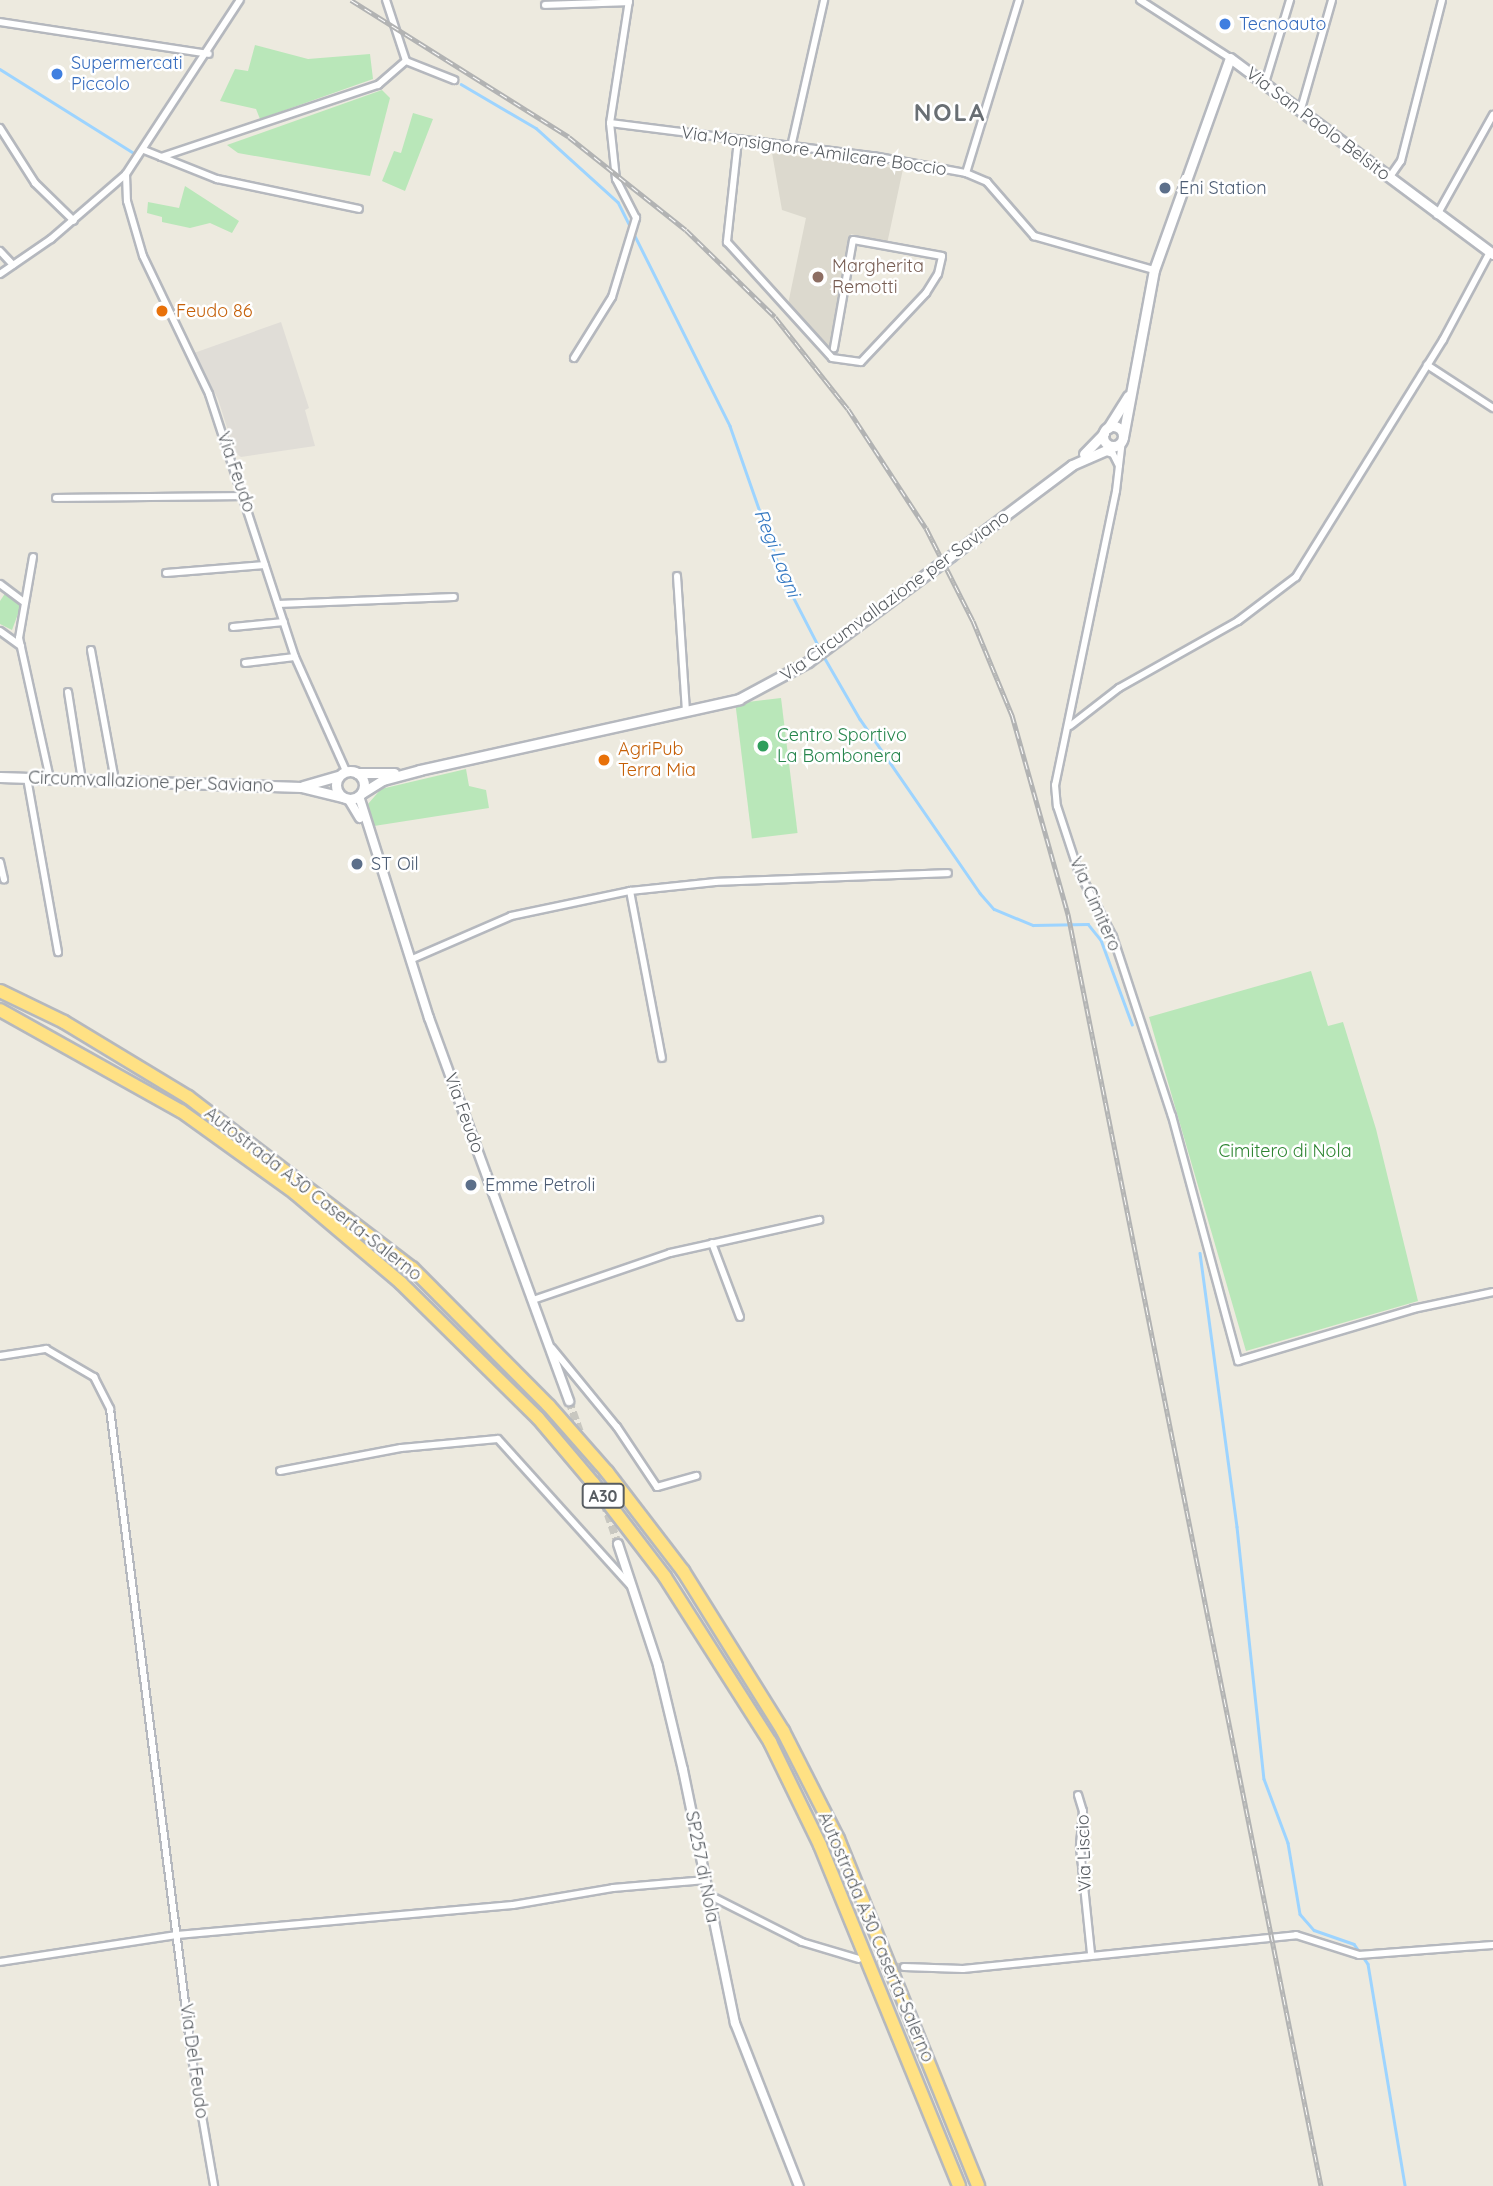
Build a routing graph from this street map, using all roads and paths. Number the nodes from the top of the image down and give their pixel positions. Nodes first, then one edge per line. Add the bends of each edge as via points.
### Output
1 (240, 0) edge
2 (386, 0) edge
3 (824, 0) edge
4 (1019, 0) edge
5 (1140, 0) edge
6 (1290, 0) edge
7 (1332, 0) edge
8 (1442, 0) edge
9 (629, 1) edge
10 (545, 5) dead end
11 (0, 22) edge
12 (209, 54) junction
13 (1230, 58) junction
14 (406, 61) junction
15 (454, 80) dead end
16 (1265, 83) junction
17 (1301, 109) junction
18 (1493, 115) edge
19 (610, 123) junction
20 (1, 133) edge
21 (738, 140) junction
22 (790, 147) junction
23 (144, 150) junction
24 (161, 157) junction
25 (966, 173) junction
26 (126, 174) junction
27 (1390, 178) junction
28 (113, 187) junction
29 (127, 201) junction
30 (359, 209) dead end
31 (1437, 215) junction
32 (74, 221) junction
33 (0, 251) edge
34 (1492, 251) edge
35 (13, 265) junction
36 (1154, 270) junction
37 (0, 274) edge
38 (834, 348) dead end
39 (574, 358) dead end
40 (1427, 365) junction
41 (1132, 384) junction
42 (1493, 408) edge
43 (1106, 430) junction
44 (1120, 441) junction
45 (1099, 451) junction
46 (1072, 465) junction
47 (1120, 468) junction
48 (245, 496) junction
49 (56, 498) dead end
50 (33, 557) dead end
51 (265, 565) junction
52 (166, 573) dead end
53 (677, 576) dead end
54 (0, 584) edge
55 (454, 597) dead end
56 (25, 603) junction
57 (278, 604) junction
58 (284, 622) junction
59 (233, 627) dead end
60 (0, 631) edge
61 (21, 646) junction
62 (92, 650) dead end
63 (295, 657) junction
64 (244, 663) dead end
65 (68, 692) dead end
66 (686, 711) junction
67 (1070, 726) junction
68 (420, 770) junction
69 (357, 773) junction
70 (342, 774) junction
71 (0, 778) edge
72 (27, 778) junction
73 (50, 779) junction
74 (82, 780) junction
75 (115, 781) junction
76 (301, 787) junction
77 (353, 797) junction
78 (0, 862) edge
79 (948, 873) dead end
80 (4, 880) dead end
81 (630, 891) junction
82 (58, 952) dead end
83 (410, 960) junction
84 (0, 991) edge
85 (0, 1010) edge
86 (662, 1058) dead end
87 (819, 1220) dead end
88 (712, 1244) junction
89 (1493, 1292) edge
90 (533, 1300) junction
91 (740, 1317) dead end
92 (551, 1346) junction
93 (0, 1356) edge
94 (569, 1401) tunnel mouth
95 (280, 1471) dead end
96 (696, 1476) dead end
97 (618, 1544) tunnel mouth
98 (632, 1587) junction
99 (1078, 1795) dead end
100 (706, 1880) junction
101 (709, 1895) junction
102 (177, 1935) junction
103 (1493, 1945) edge
104 (1091, 1954) junction
105 (859, 1959) tunnel mouth
106 (0, 1962) edge
107 (904, 1967) tunnel mouth
108 (214, 2186) edge
109 (799, 2186) edge
110 (959, 2186) edge
111 (978, 2186) edge

1 - 12 street
2 - 14 street
3 - 22 street
4 - 25 street
5 - 13 street, Via San Paolo Belsito
6 - 16 street
7 - 17 street
8 - 27 street via 1402,161
9 - 10 street
9 - 19 street
11 - 12 street
12 - 23 street
13 - 16 main road, Via San Paolo Belsito
13 - 36 main road, Via Circumvallazione per Saviano
14 - 15 street
14 - 24 street via 378,85
16 - 17 main road, Via San Paolo Belsito
17 - 27 main road, Via San Paolo Belsito
18 - 31 street
19 - 21 street, Via Monsignore Amilcare Boccio
19 - 39 street via 617,179 636,218 612,297
20 - 32 street via 35,183
21 - 22 street, Via Monsignore Amilcare Boccio
21 - 38 street via 727,242 832,358 861,362 926,293 942,256 853,240
22 - 25 street, Via Monsignore Amilcare Boccio
23 - 24 street
23 - 26 street
24 - 30 street via 217,179
25 - 36 street, Via Monsignore Amilcare Boccio via 987,181 1034,236
26 - 28 street
26 - 29 street, Via Feudo
27 - 31 main road, Via San Paolo Belsito
28 - 29 street
28 - 32 street
29 - 48 street, Via Feudo via 152,280 209,394
31 - 34 main road, Via San Paolo Belsito
32 - 35 street
33 - 35 street
34 - 40 street
35 - 37 street
36 - 41 main road, Via Circumvallazione per Saviano
40 - 42 street
40 - 67 street via 1296,577 1238,621 1119,688
41 - 43 main road, Via Circumvallazione per Saviano
41 - 44 main road, Via Circumvallazione per Saviano
43 - 44 main road via 1118,428
43 - 44 main road via 1105,443
43 - 46 main road, Via Circumvallazione per Saviano
44 - 45 main road, Via Circumvallazione per Saviano
44 - 47 street, Via Cimitero
45 - 46 main road, Via Circumvallazione per Saviano
45 - 47 street via 1113,454
46 - 66 main road, Via Circumvallazione per Saviano, bridge via 807,663 739,699
47 - 67 street, Via Cimitero
48 - 49 street
48 - 51 street, Via Feudo
50 - 56 street
51 - 52 street
51 - 57 street, Via Feudo
53 - 66 street
54 - 56 street
55 - 57 street
56 - 61 street
57 - 58 street, Via Feudo
58 - 59 street
58 - 63 street, Via Feudo
60 - 61 street
61 - 73 street
62 - 75 street
63 - 64 street
63 - 70 street, Via Feudo
65 - 74 street
66 - 68 main road, Via Circumvallazione per Saviano
67 - 89 street, Via Cimitero via 1055,785 1057,806 1078,870 1112,937 1172,1116 1238,1361 1413,1309
68 - 69 main road, Via Circumvallazione per Saviano
68 - 77 main road, Via Circumvallazione per Saviano via 383,780
69 - 70 main road, Via Circumvallazione per Saviano
69 - 77 main road via 363,780
70 - 76 main road, Circumvallazione per Saviano
70 - 77 main road via 336,790
71 - 72 main road, Circumvallazione per Saviano
72 - 73 main road, Circumvallazione per Saviano
72 - 82 street
73 - 74 main road, Circumvallazione per Saviano
74 - 75 main road, Circumvallazione per Saviano
75 - 76 main road, Circumvallazione per Saviano
76 - 77 main road, Circumvallazione per Saviano
77 - 83 street, Via Feudo
78 - 80 street
79 - 81 street via 716,882
81 - 83 street via 511,916
81 - 86 street
83 - 90 street, Via Feudo
84 - 111 highway, Autostrada A30 Caserta-Salerno / A30 via 64,1022 188,1097 412,1268 549,1406 607,1472 683,1572 783,1731 838,1839
85 - 110 highway, Autostrada A30 Caserta-Salerno / A30 via 181,1111 295,1194 401,1283 538,1418 593,1483 665,1577 770,1742 820,1845
87 - 88 street
88 - 90 street via 670,1253
88 - 91 street
90 - 92 street, Via Feudo
92 - 94 street, Via Feudo
92 - 96 street via 617,1427 657,1487
93 - 102 street, Via Del Feudo via 46,1349 94,1377 110,1409
95 - 98 street via 401,1448 498,1439
97 - 98 street, SP257 di Nola
98 - 100 street, SP257 di Nola via 658,1666
99 - 104 street, Via Liscio via 1083,1811 1080,1847
100 - 101 street, SP257 di Nola
100 - 102 street via 613,1888 513,1905
101 - 105 street via 802,1941
101 - 109 street, SP257 di Nola via 735,2023
102 - 106 street
102 - 108 street, Via Del Feudo
103 - 104 street via 1359,1955 1296,1935
104 - 107 street via 963,1969

